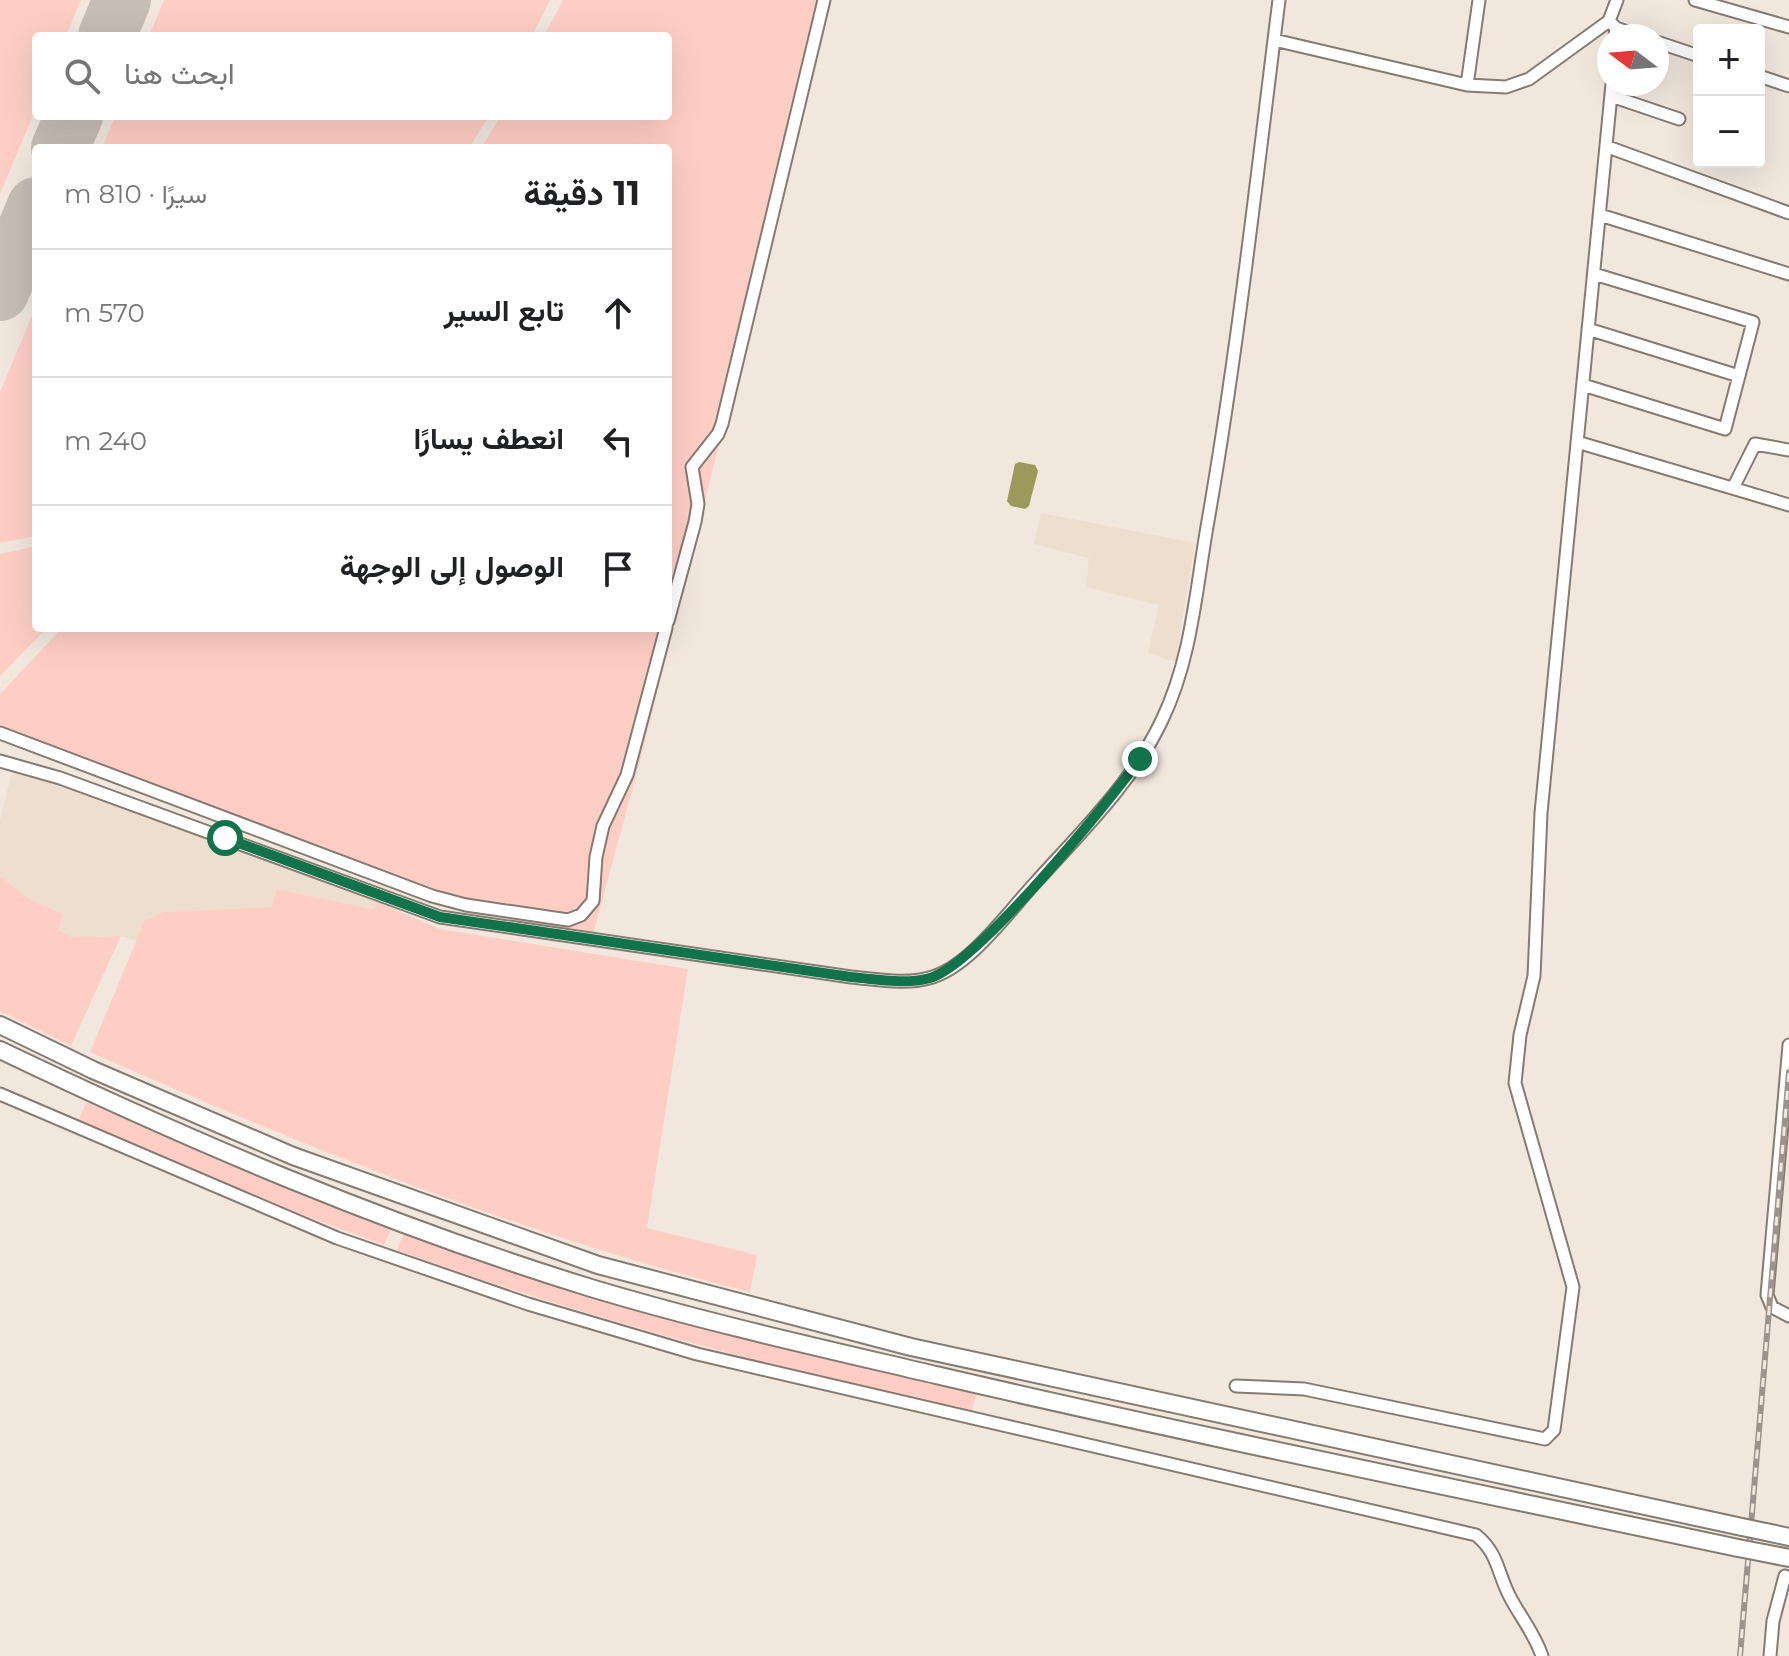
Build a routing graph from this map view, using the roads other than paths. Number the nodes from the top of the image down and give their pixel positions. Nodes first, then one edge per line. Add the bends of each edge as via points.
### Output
1 (824, 0) edge
2 (1279, 0) edge
3 (1479, 0) edge
4 (1617, 0) edge
5 (1695, 0) edge
6 (1614, 24) edge
7 (1789, 27) edge
8 (1597, 38) edge
9 (1274, 40) junction
10 (1669, 46) edge
11 (1693, 54) edge
12 (1765, 78) edge
13 (1467, 85) junction
14 (1789, 86) edge
15 (1612, 96) edge
16 (1626, 96) edge
17 (1679, 119) dead end
18 (1608, 147) junction
19 (1789, 213) edge
20 (1600, 215) junction
21 (1594, 274) junction
22 (1789, 274) edge
23 (1588, 329) junction
24 (1739, 376) junction
25 (1583, 385) junction
26 (1577, 442) junction
27 (1789, 450) edge
28 (1733, 488) junction
29 (1789, 505) edge
30 (672, 606) edge
31 (665, 632) edge
32 (0, 733) edge
33 (0, 761) edge
34 (0, 1025) edge
35 (1789, 1045) edge
36 (0, 1050) edge
37 (0, 1094) edge
38 (1789, 1316) edge
39 (1236, 1386) dead end
40 (1789, 1537) edge
41 (1789, 1558) edge
42 (1785, 1576) dead end
43 (1542, 1656) edge
44 (1770, 1656) edge

1 - 30 street via 722,424 692,467 698,504
2 - 9 street
3 - 13 street
4 - 6 street
5 - 7 street
8 - 13 street via 1529,79 1506,87
9 - 13 street
9 - 33 street via 1226,413 1194,613 1174,693 1117,790 978,946 950,968 929,978 851,977 440,917 60,778
10 - 11 street
12 - 14 street
15 - 18 street
16 - 17 street
18 - 19 street
18 - 20 street
20 - 21 street
20 - 22 street
21 - 23 street
21 - 24 street via 1753,322
23 - 24 street
23 - 25 street
24 - 25 street via 1725,429
25 - 26 street
26 - 28 street
26 - 39 street via 1541,813 1534,976 1515,1083 1573,1287 1554,1430 1545,1439 1304,1389
27 - 28 street via 1755,444
28 - 29 street
31 - 32 street via 627,775 603,826 593,901 568,920 432,896
34 - 40 highway, bridge via 293,1156 598,1265 737,1305
35 - 38 street via 1767,1295 1770,1305
36 - 41 highway, bridge via 284,1179 593,1288 1085,1410
37 - 43 street via 337,1238 542,1309 697,1354 1476,1535 1491,1547
42 - 44 street

